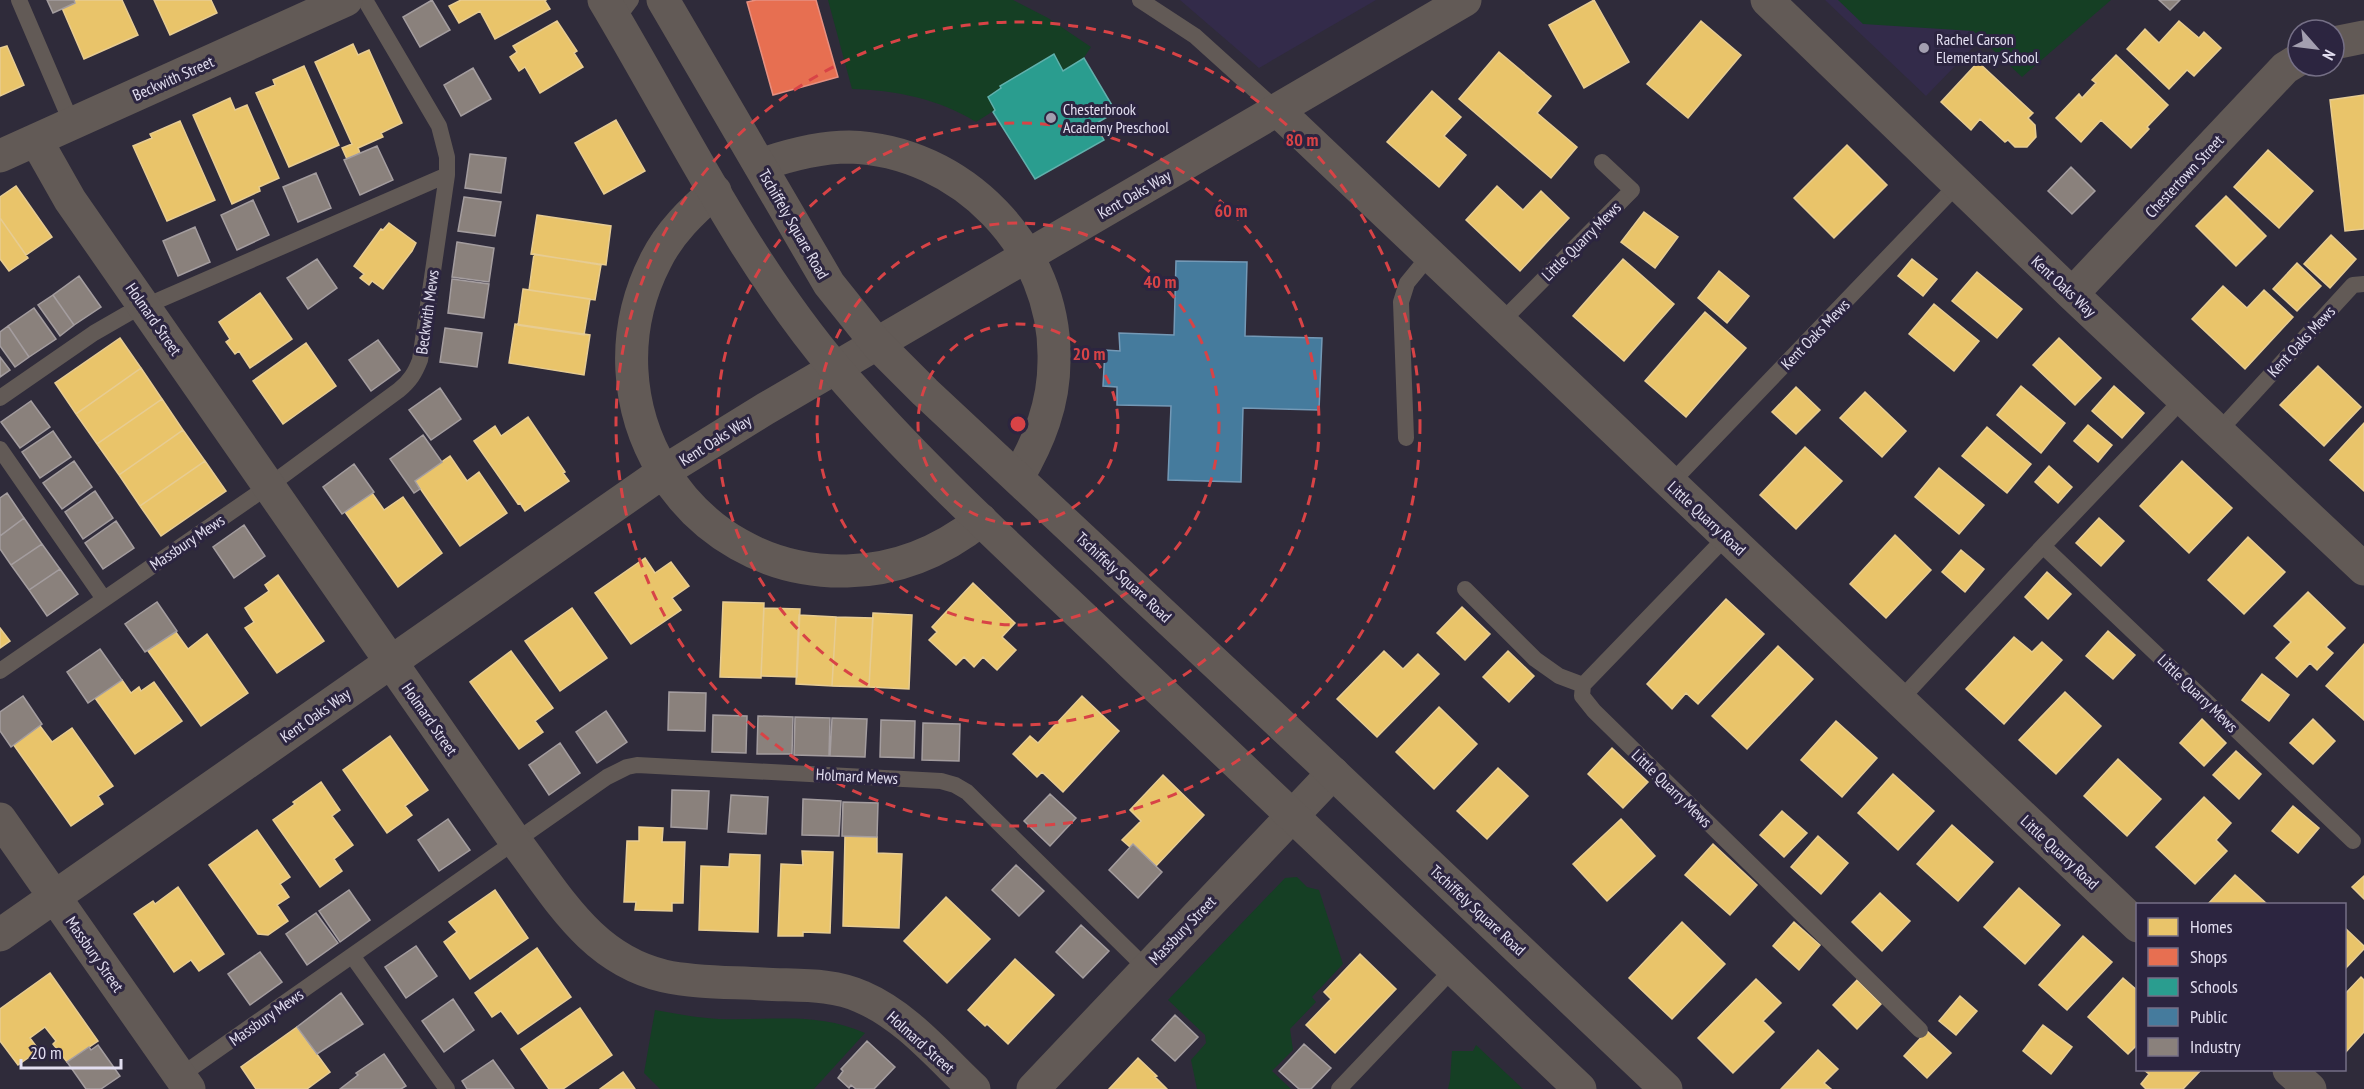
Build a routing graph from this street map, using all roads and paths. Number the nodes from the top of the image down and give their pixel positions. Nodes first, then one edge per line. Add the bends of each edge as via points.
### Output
1 (19, 0) edge
2 (346, 0) edge
3 (365, 0) edge
4 (663, 0) edge
5 (1140, 0) edge
6 (1465, 0) edge
7 (1767, 0) edge
8 (617, 7) edge
9 (2364, 37) edge
10 (2346, 41) edge
11 (2286, 68) edge
12 (1277, 110) junction
13 (72, 124) junction
14 (36, 140) junction
15 (0, 156) edge
16 (1602, 162) dead end
17 (760, 165) junction
18 (447, 175) junction
19 (1958, 184) junction
20 (715, 191) junction
21 (1430, 255) junction
22 (1027, 256) junction
23 (2364, 284) edge
24 (2072, 294) junction
25 (145, 306) junction
26 (1501, 322) junction
27 (877, 344) junction
28 (835, 368) junction
29 (0, 398) edge
30 (2183, 399) junction
31 (2218, 432) junction
32 (1406, 438) dead end
33 (0, 449) edge
34 (663, 472) junction
35 (1018, 477) junction
36 (1671, 483) junction
37 (270, 485) junction
38 (981, 520) junction
39 (1727, 536) junction
40 (2043, 546) junction
41 (2364, 569) edge
42 (1465, 589) dead end
43 (104, 599) junction
44 (391, 662) junction
45 (0, 671) edge
46 (1584, 685) junction
47 (1900, 700) junction
48 (1333, 773) junction
49 (1293, 815) junction
50 (0, 819) edge
51 (2353, 841) dead end
52 (516, 842) junction
53 (55, 897) junction
54 (2136, 924) edge
55 (0, 935) edge
56 (353, 957) junction
57 (1146, 968) junction
58 (1453, 969) junction
59 (1920, 1030) dead end
60 (2290, 1071) edge
61 (184, 1083) edge
62 (447, 1089) edge
63 (974, 1089) edge
64 (1033, 1089) edge
65 (1339, 1089) edge
66 (1580, 1089) edge
67 (1666, 1089) edge
68 (2310, 1089) edge

1 - 13 lane
2 - 13 street, Beckwith Street
3 - 18 lane, Beckwith Mews via 439,126
4 - 17 street, Tschiffely Square Road
5 - 12 lane via 1195,36
6 - 12 street, Kent Oaks Way
7 - 19 street, Kent Oaks Way
8 - 20 street
9 - 10 street
11 - 24 street, Chestertown Street
12 - 21 street, Little Quarry Road
12 - 22 street, Kent Oaks Way
13 - 14 street, Beckwith Street
14 - 15 street, Beckwith Street
14 - 25 street, Holmard Street via 70,200
16 - 26 lane, Little Quarry Mews via 1632,190
17 - 22 street via 790,154 849,147 908,157 953,178 985,202
17 - 27 street, Tschiffely Square Road via 829,284
18 - 25 lane
18 - 37 lane, Beckwith Mews via 416,372 399,390
19 - 24 street, Kent Oaks Way
19 - 36 lane, Kent Oaks Mews
20 - 28 street via 786,305
20 - 34 street via 672,233 656,259 635,316 631,347 636,407
21 - 26 street, Little Quarry Road
21 - 32 lane via 1407,283 1401,302
22 - 27 street, Kent Oaks Way
22 - 35 street via 1049,314 1054,361 1045,419
23 - 31 lane, Kent Oaks Mews via 2354,285
24 - 30 street, Kent Oaks Way
25 - 29 lane via 94,333
25 - 37 street, Holmard Street
26 - 36 street, Little Quarry Road
27 - 28 street, Kent Oaks Way
27 - 35 street, Tschiffely Square Road
28 - 34 street, Kent Oaks Way
28 - 38 street
30 - 31 street, Kent Oaks Way
30 - 40 lane
31 - 41 street, Kent Oaks Way
33 - 43 lane
34 - 38 street via 687,504 711,526 738,545 798,567 831,571 895,565 955,539
34 - 44 street, Kent Oaks Way
35 - 48 street, Tschiffely Square Road
36 - 39 street, Little Quarry Road
37 - 43 lane, Massbury Mews
37 - 44 street, Holmard Street
38 - 49 street
39 - 46 lane
39 - 47 street, Little Quarry Road
40 - 47 lane
40 - 51 lane, Little Quarry Mews
42 - 46 lane via 1535,659 1559,676
43 - 45 lane, Massbury Mews
44 - 52 street, Holmard Street
44 - 53 street, Kent Oaks Way
46 - 59 lane, Little Quarry Mews via 1582,696 1594,711
47 - 54 street, Little Quarry Road
48 - 49 street, Massbury Street
48 - 67 street, Tschiffely Square Road
49 - 57 street, Massbury Street
49 - 58 street
50 - 53 street, Massbury Street
52 - 56 lane, Massbury Mews
52 - 57 lane, Holmard Mews via 607,777 637,765 949,782 967,792
52 - 63 street, Holmard Street via 585,932 612,954 665,976 820,986 861,996 904,1023
53 - 55 street, Kent Oaks Way
53 - 61 street, Massbury Street
56 - 61 lane, Massbury Mews
56 - 62 lane
57 - 64 street, Massbury Street
58 - 65 lane
58 - 66 street
60 - 68 street

